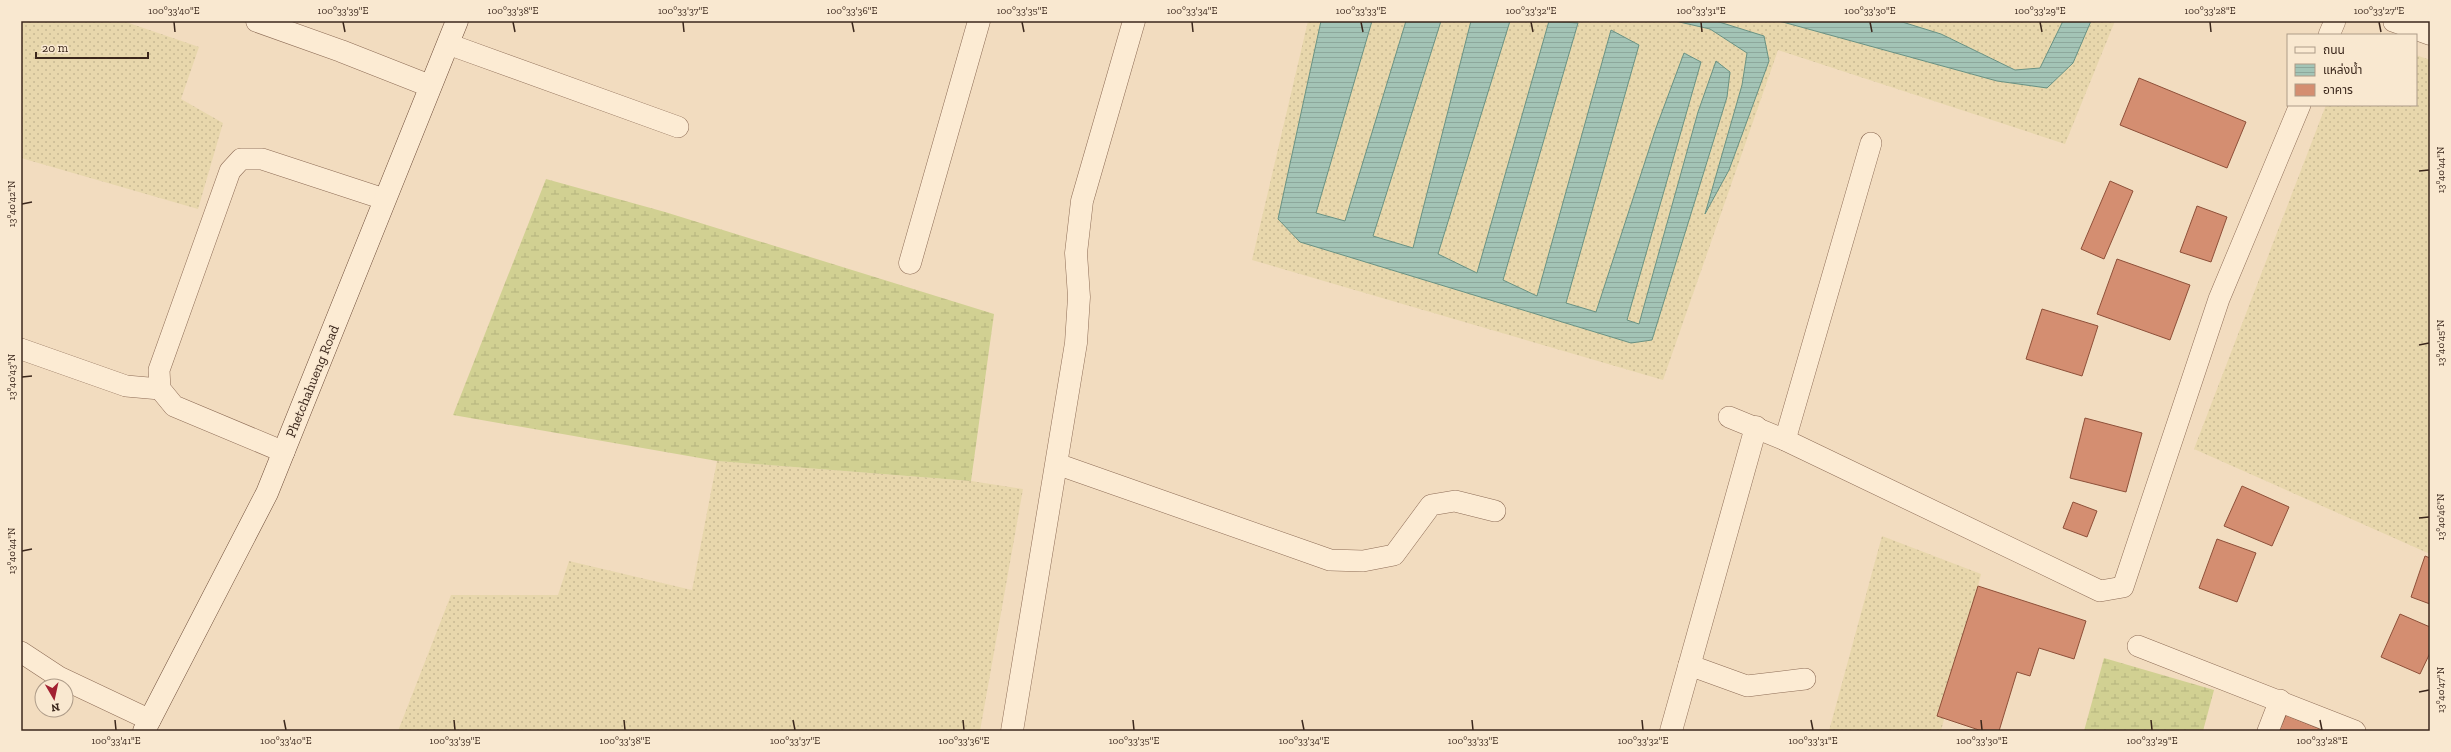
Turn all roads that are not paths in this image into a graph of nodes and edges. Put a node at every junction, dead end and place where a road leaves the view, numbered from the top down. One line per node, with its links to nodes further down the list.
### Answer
1 (257, 21): 10 (street)
2 (457, 21): 9 (street, Phetchahueng Road)
3 (979, 21): 15 (street)
4 (1134, 21): 22 (street)
5 (2335, 21): 7 (lane)
6 (2394, 21): 8 (street)
7 (2329, 34)
8 (2430, 34)
9 (448, 44): 10 (street, Phetchahueng Road); 12 (lane)
10 (430, 86): 14 (street, Phetchahueng Road)
11 (2300, 106): 20 (lane)
12 (678, 127)
13 (1871, 143): 20 (lane)
14 (384, 199): 17 (lane); 21 (street, Phetchahueng Road)
15 (910, 264)
16 (21, 349): 17 (lane)
17 (160, 389): 21 (lane)
18 (1729, 417): 19 (lane)
19 (1756, 427): 20 (lane); 26 (street)
20 (1785, 440)
21 (284, 452): 29 (street, Phetchahueng Road)
22 (1057, 464): 23 (lane); 30 (street)
23 (1495, 511)
24 (2138, 646): 28 (lane)
25 (21, 652): 29 (lane)
26 (1689, 665): 27 (lane); 31 (street)
27 (1805, 679)
28 (2280, 700): 32 (lane); 33 (lane)
29 (147, 725)
30 (1012, 731)
31 (1671, 731)
32 (2268, 731)
33 (2355, 731)

